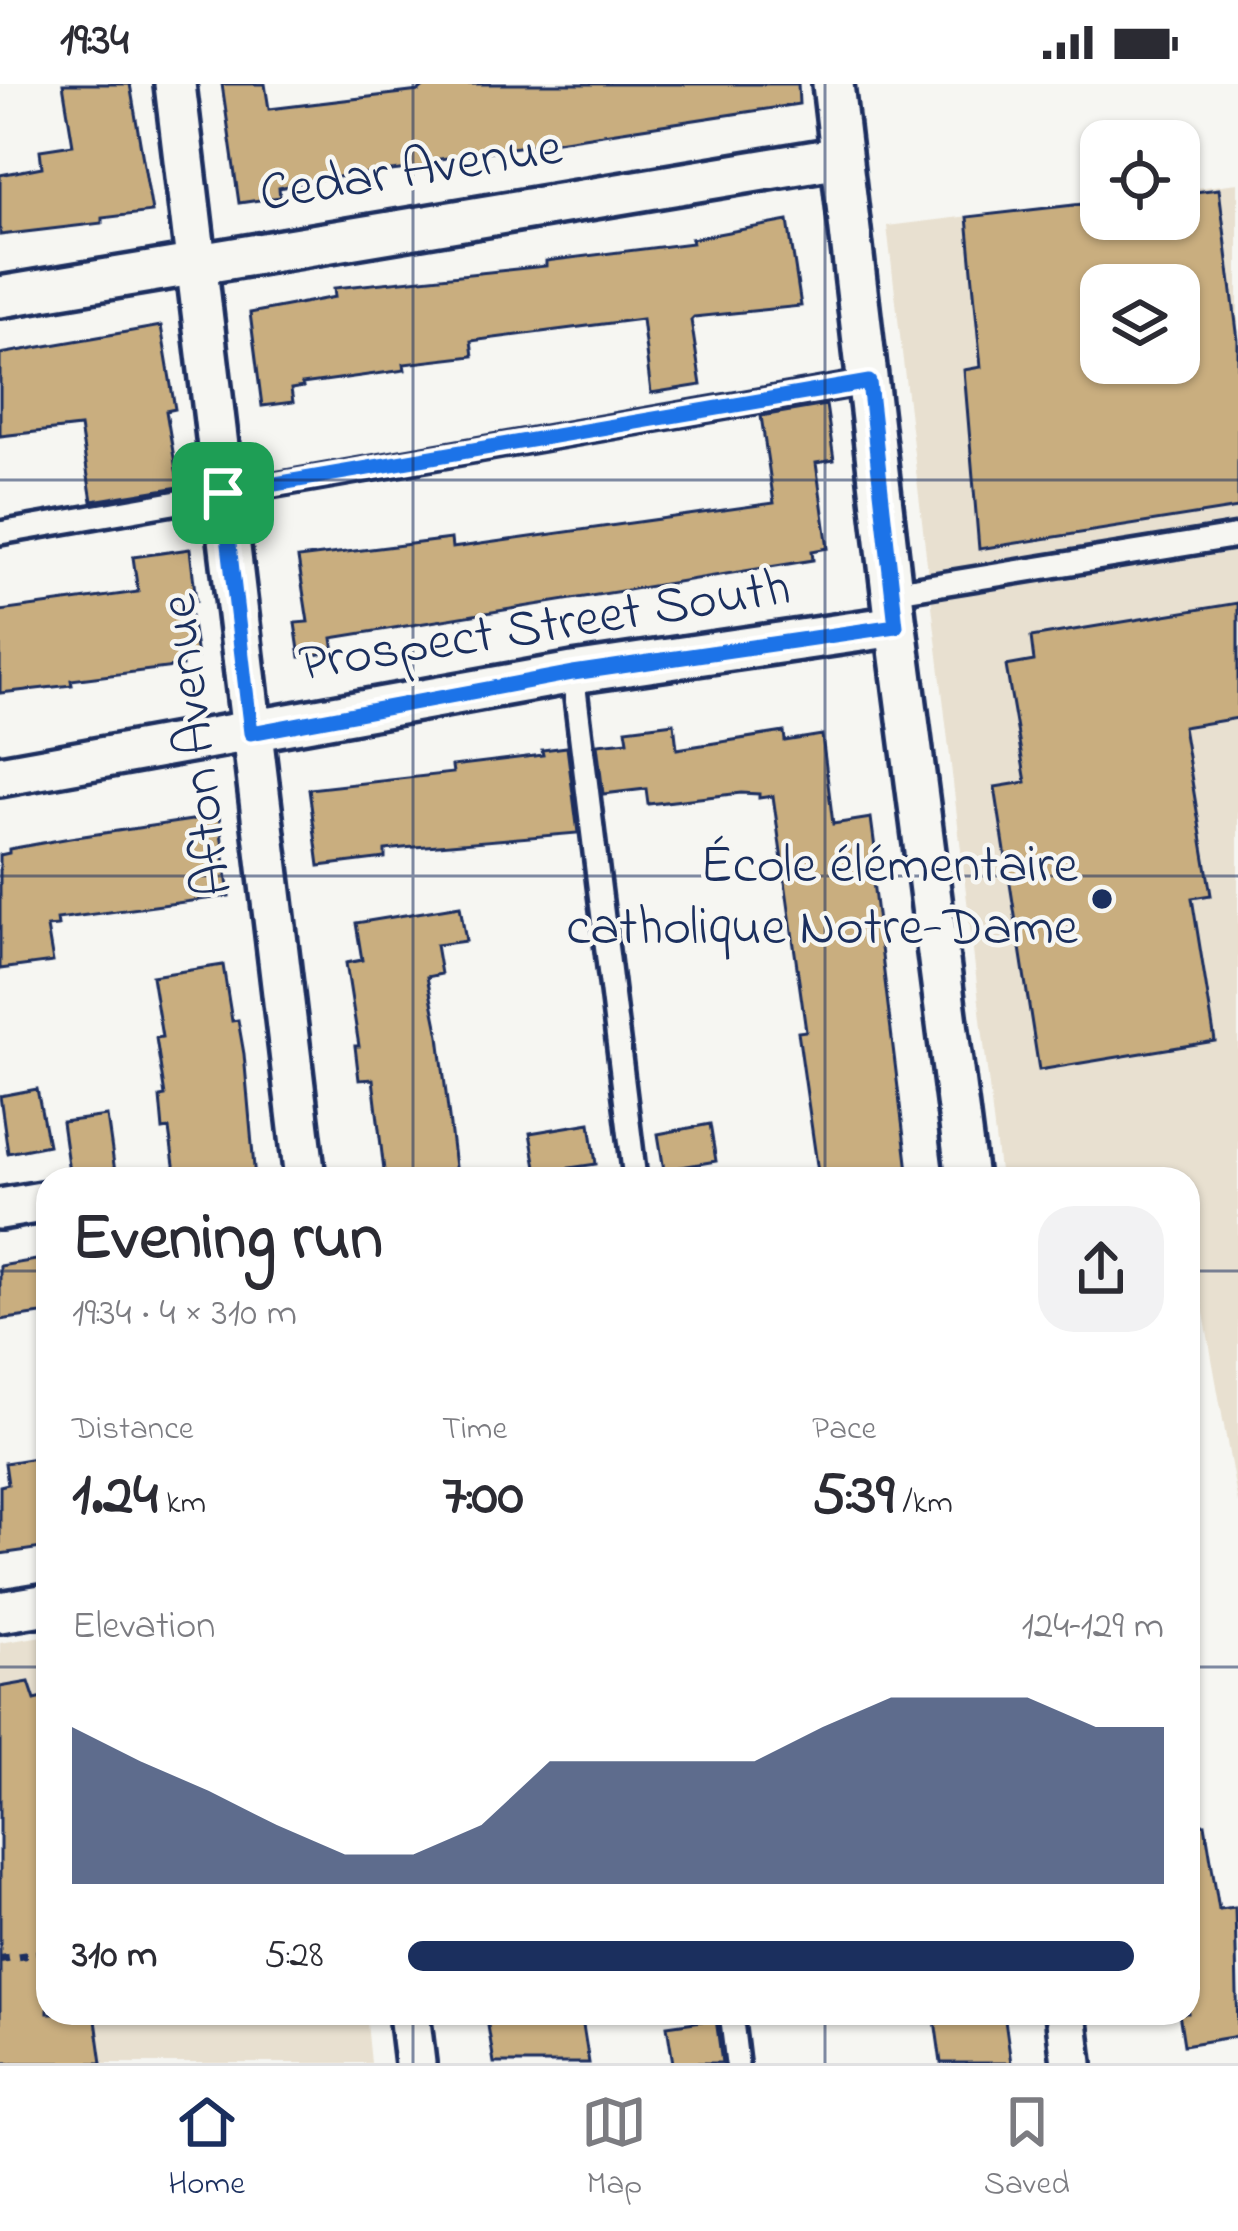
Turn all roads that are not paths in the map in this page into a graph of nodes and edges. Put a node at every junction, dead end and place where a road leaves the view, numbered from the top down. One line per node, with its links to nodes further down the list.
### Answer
1 (175, 84): 4 (street, Afton Avenue)
2 (833, 84): 3 (street)
3 (841, 157): 4 (street, Cedar Avenue); 6 (street)
4 (197, 263): 5 (street, Cedar Avenue); 7 (street, Afton Avenue)
5 (0, 297)
6 (869, 382): 7 (lane); 10 (street)
7 (223, 493): 8 (lane); 12 (street, Afton Avenue)
8 (0, 533)
9 (1238, 536): 10 (lane)
10 (894, 609): 11 (street, Prospect Street South); 16 (street)
11 (573, 673): 12 (street, Prospect Street South); 15 (lane)
12 (251, 733): 13 (street, Prospect Street South); 14 (street, Afton Avenue)
13 (0, 776)
14 (304, 1167)
15 (634, 1167)
16 (966, 1167)
17 (36, 1203): 18 (street)
18 (0, 1209)
19 (36, 1606): 20 (street)
20 (0, 1612)
21 (410, 2025): 24 (street)
22 (732, 2025): 25 (lane)
23 (1067, 2025): 26 (street)
24 (415, 2063)
25 (737, 2063)
26 (1072, 2063)

